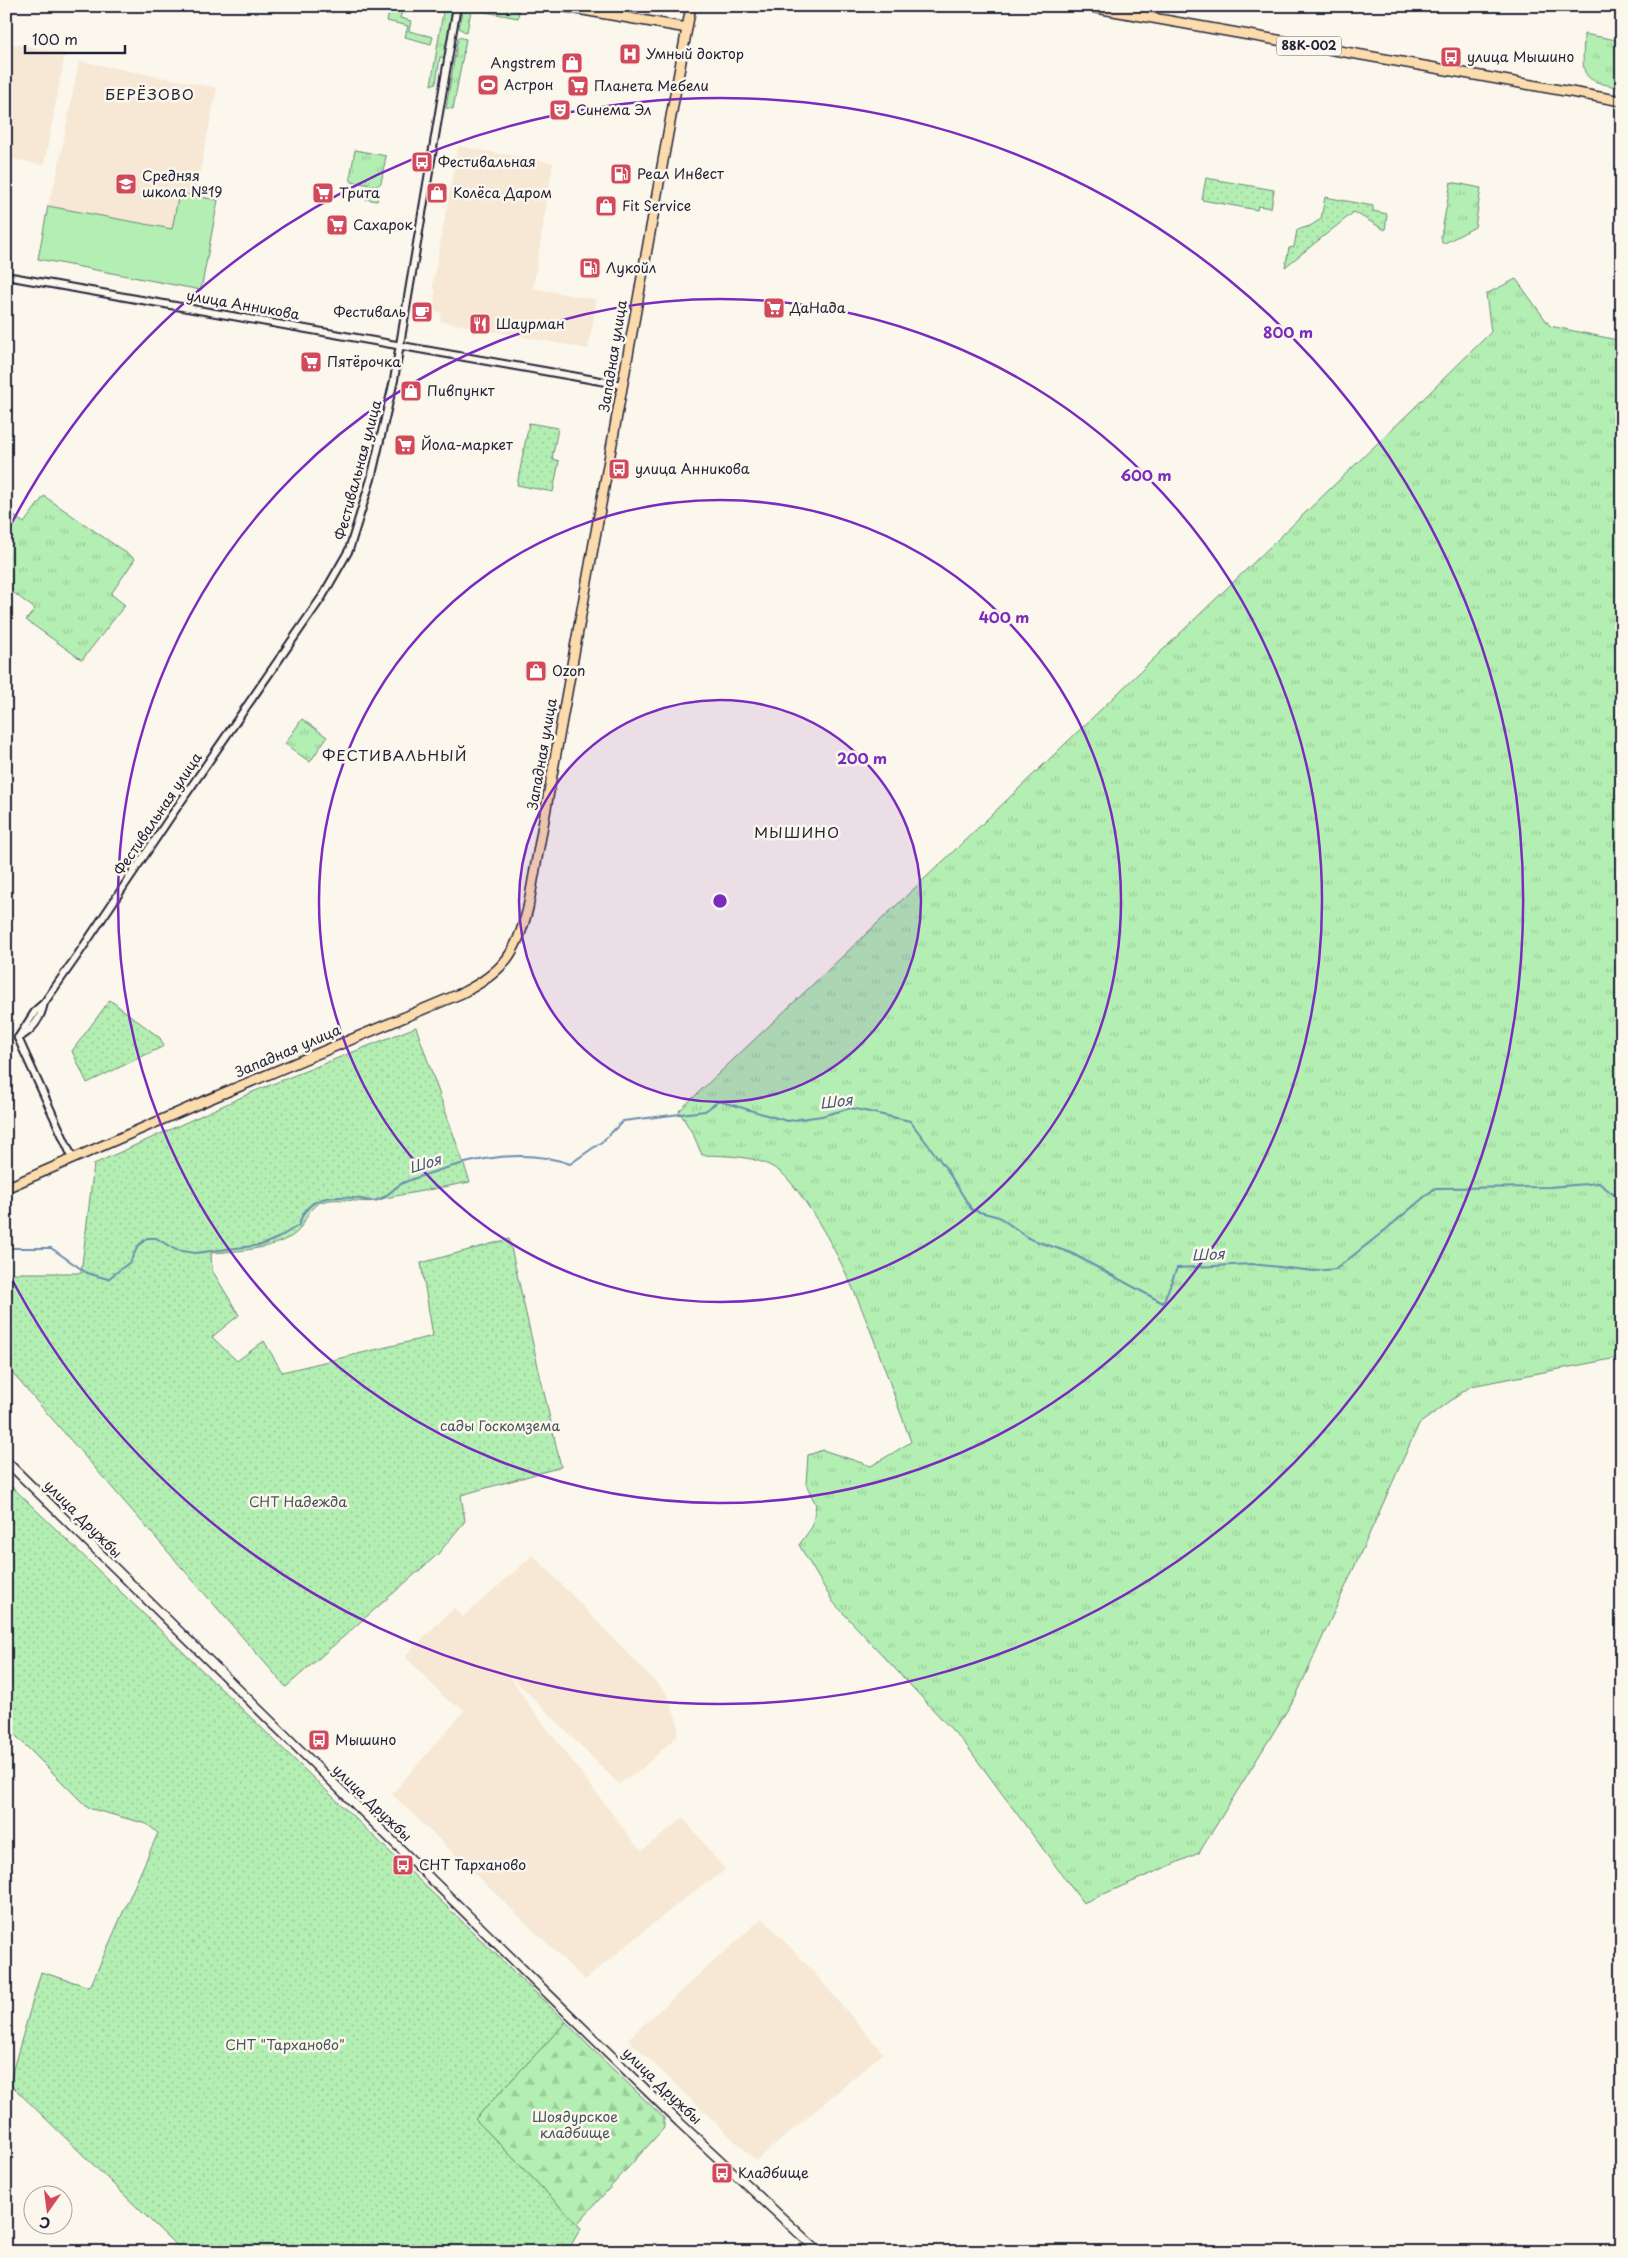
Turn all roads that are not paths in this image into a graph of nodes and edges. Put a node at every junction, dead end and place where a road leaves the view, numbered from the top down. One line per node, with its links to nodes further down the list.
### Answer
1 (457, 6): 8 (street, Фестивальная улица)
2 (560, 6): 5 (main road)
3 (691, 6): 5 (main road, Западная улица)
4 (1085, 6): 6 (main road, 88К-002)
5 (687, 28): 9 (main road, Западная улица)
6 (1622, 101)
7 (6, 276): 8 (street, улица Анникова)
8 (400, 345): 9 (street, улица Анникова); 10 (street, Фестивальная улица)
9 (623, 385): 10 (main road, Западная улица)
10 (73, 1159): 11 (main road, Западная улица)
11 (6, 1188)
12 (6, 1461): 13 (main road, улица Дружбы)
13 (819, 2252)

